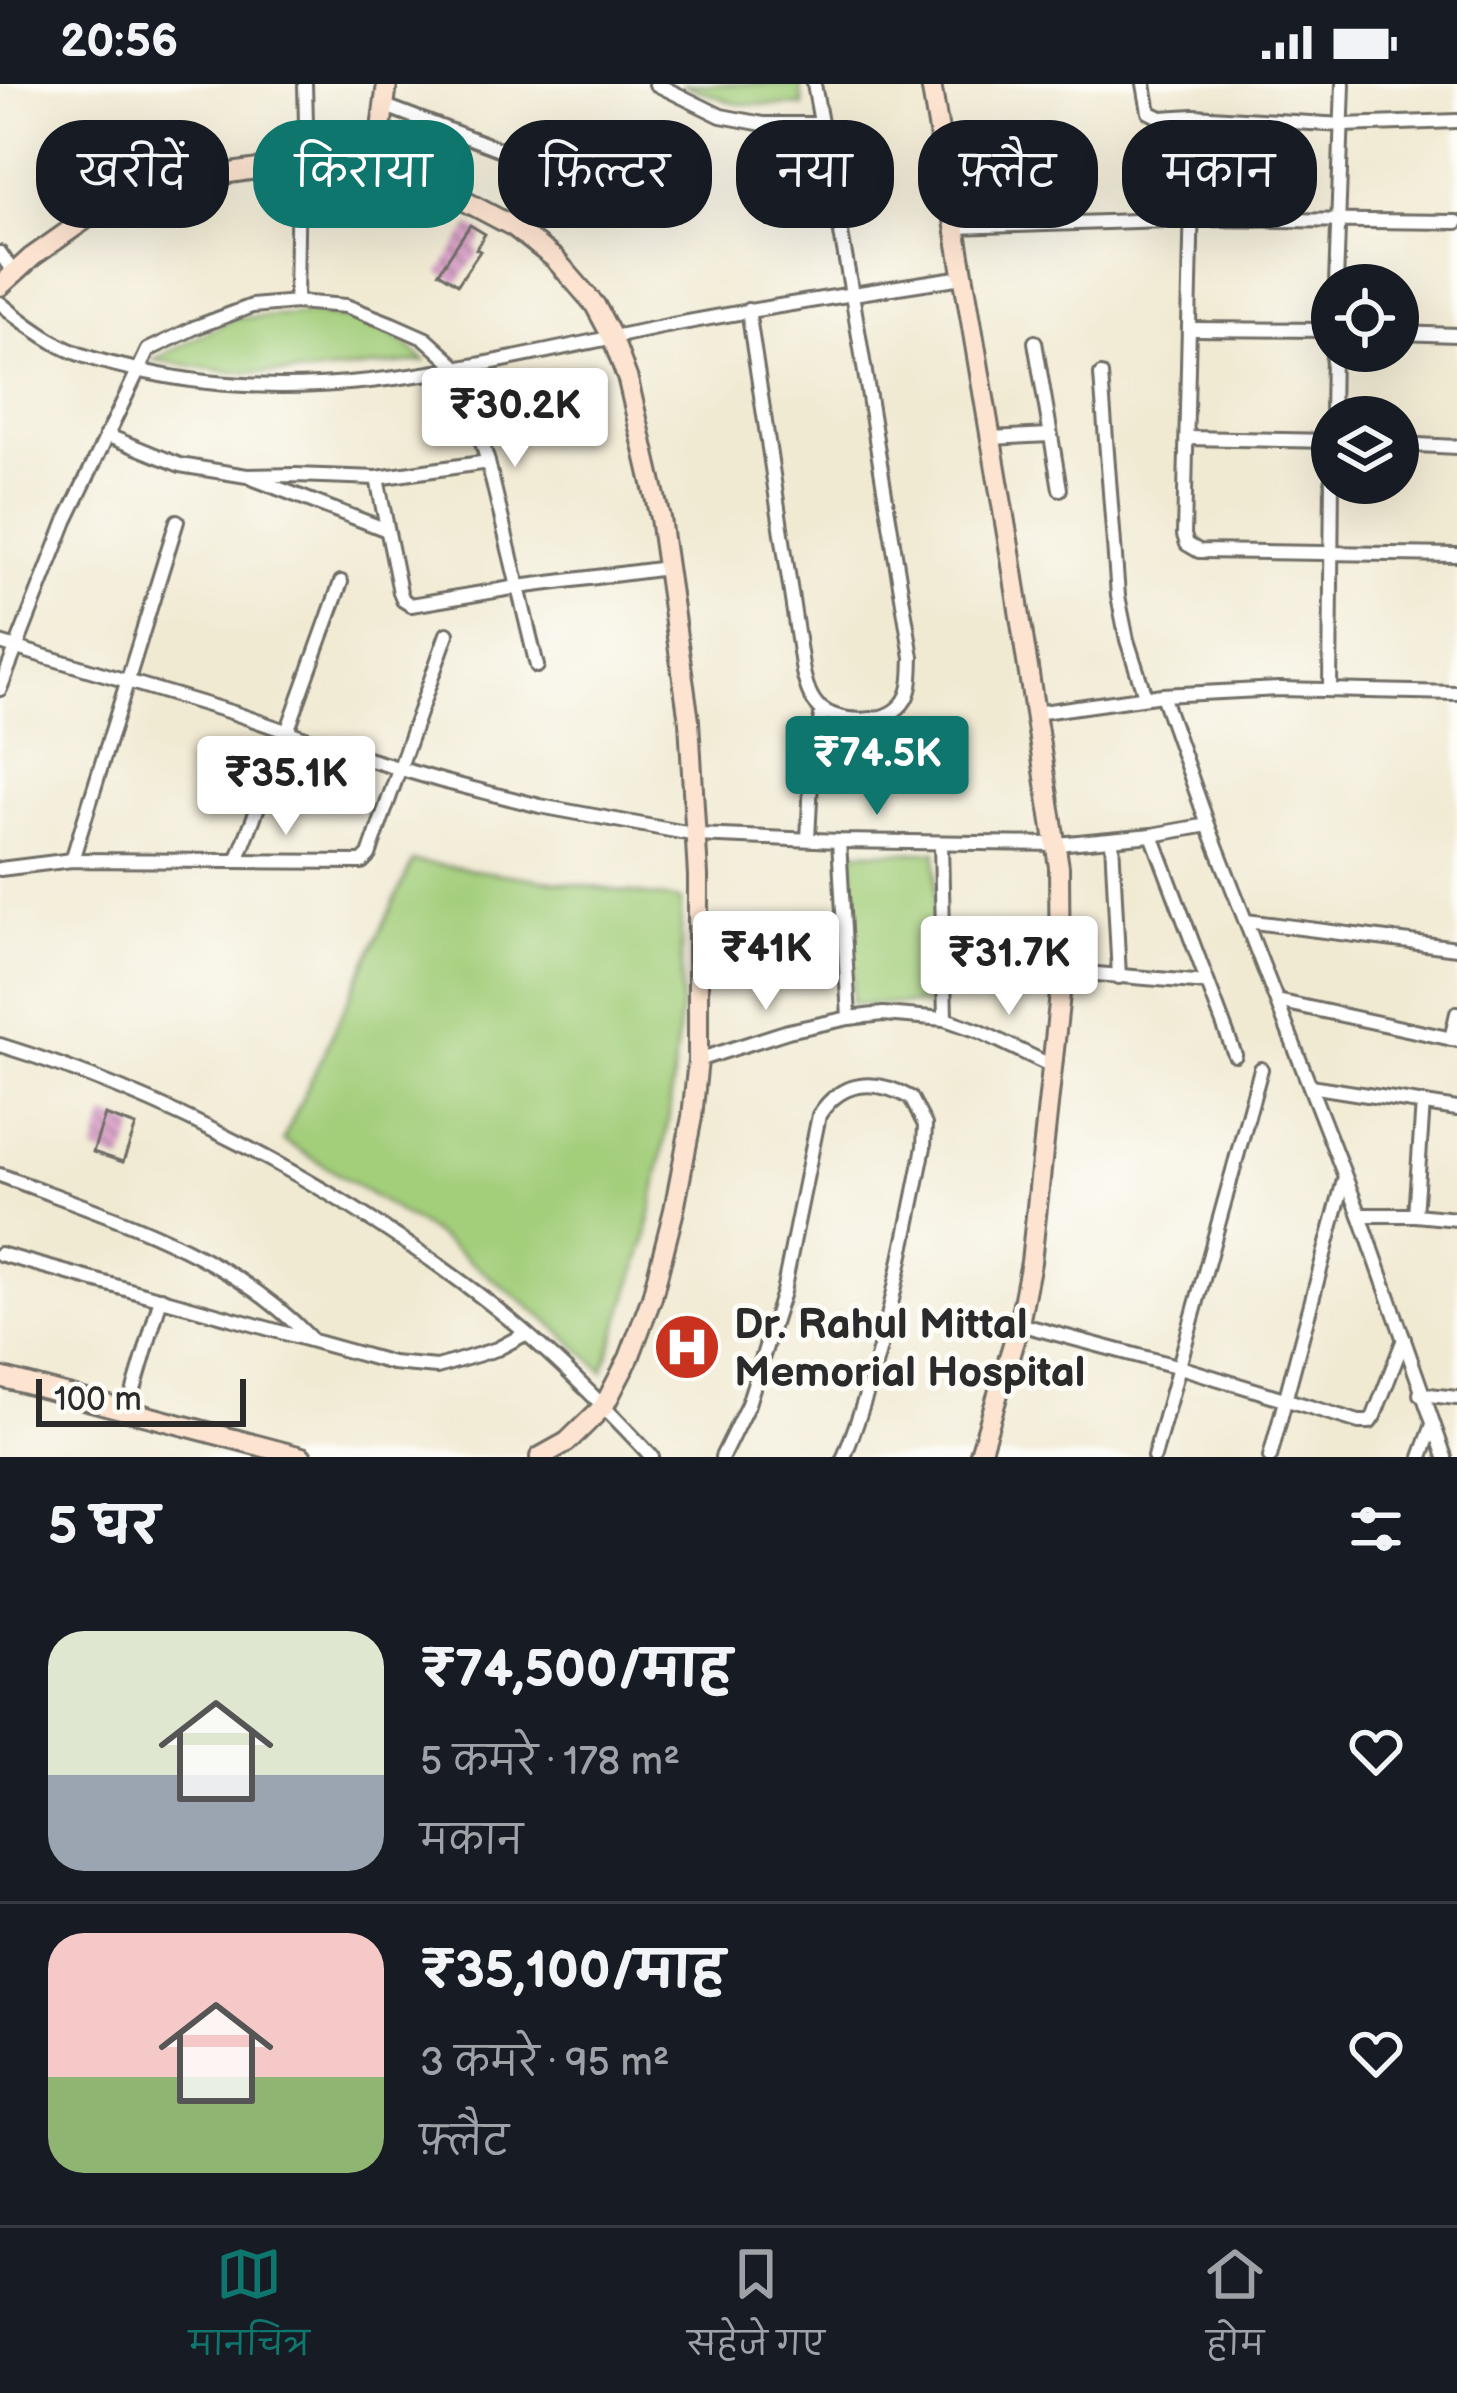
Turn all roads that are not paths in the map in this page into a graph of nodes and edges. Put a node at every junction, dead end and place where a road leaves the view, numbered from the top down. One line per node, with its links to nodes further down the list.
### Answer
1 (304, 84): 10 (street)
2 (387, 84): 8 (street)
3 (656, 84): 12 (street)
4 (814, 84): 13 (street)
5 (931, 84): 14 (street)
6 (1144, 84): 9 (street)
7 (1343, 84): 17 (street)
8 (383, 105): 11 (street); 18 (street)
9 (1194, 116): 15 (street); 17 (street)
10 (304, 120)
11 (381, 120)
12 (742, 120)
13 (819, 120)
14 (937, 120)
15 (1194, 120)
16 (1457, 122): 17 (street)
17 (1343, 124): 22 (street)
18 (498, 149)
19 (253, 170): 31 (street)
20 (474, 206): 40 (street)
21 (1317, 219): 22 (street)
22 (1338, 219): 23 (street); 29 (street)
23 (1457, 222)
24 (300, 228): 33 (street)
25 (840, 228): 32 (street)
26 (955, 228): 30 (street)
27 (1194, 228): 36 (street)
28 (0, 253): 31 (street)
29 (1337, 264)
30 (963, 277): 32 (street); 47 (street)
31 (7, 280)
32 (852, 294): 35 (street); 73 (street)
33 (296, 302): 42 (street); 43 (street)
34 (0, 303): 43 (street)
35 (748, 310): 40 (street); 73 (street)
36 (1190, 329): 37 (street); 48 (street)
37 (1311, 330)
38 (1419, 334): 39 (street)
39 (1457, 335)
40 (612, 337): 42 (street); 61 (street)
41 (1036, 342): 45 (street)
42 (459, 369): 43 (street); 52 (street)
43 (138, 370): 46 (street)
44 (1101, 375): 72 (street)
45 (1050, 434): 47 (street); 55 (street)
46 (106, 435): 53 (street); 65 (street)
47 (990, 438): 74 (street)
48 (1188, 438): 49 (street); 59 (street)
49 (1311, 441)
50 (1419, 445): 51 (street)
51 (1457, 447)
52 (488, 462): 54 (street); 63 (street)
53 (247, 476): 54 (street); 58 (street)
54 (377, 478): 58 (street)
55 (1060, 488)
56 (1332, 504): 59 (street)
57 (177, 521): 67 (street)
58 (387, 530): 63 (street)
59 (1331, 553): 60 (street); 69 (street)
60 (1457, 555)
61 (667, 568): 63 (street); 78 (street)
62 (341, 582): 75 (street)
63 (518, 587): 66 (street)
64 (447, 634): 76 (street)
65 (7, 645): 67 (street); 68 (street)
66 (538, 666)
67 (128, 681): 75 (street); 85 (street)
68 (0, 688)
69 (1330, 690): 70 (street); 71 (street)
70 (1457, 692)
71 (1162, 695): 72 (street); 77 (street)
72 (1144, 696): 74 (street)
73 (821, 709): 80 (street)
74 (1035, 713): 84 (street)
75 (287, 732): 76 (street); 86 (street)
76 (399, 768): 78 (street); 86 (street)
77 (1208, 825): 79 (street); 88 (street)
78 (697, 835): 80 (street); 100 (street)
79 (1152, 835): 81 (street); 92 (street)
80 (808, 839): 82 (street)
81 (1112, 840): 84 (street); 91 (street)
82 (839, 842): 83 (street); 95 (street)
83 (941, 844): 84 (street); 96 (street)
84 (1057, 844): 90 (street)
85 (72, 860): 86 (street); 87 (street)
86 (237, 861)
87 (0, 869)
88 (1246, 921): 89 (street); 93 (street)
89 (1457, 949)
90 (1060, 971): 91 (street); 101 (street)
91 (1119, 977): 92 (street)
92 (1207, 983): 99 (street)
93 (1277, 1001): 97 (street); 103 (street)
94 (1457, 1013): 97 (street)
95 (849, 1018): 96 (street); 100 (street)
96 (945, 1019): 101 (street)
97 (1454, 1040)
98 (0, 1045): 114 (street)
99 (1235, 1054)
100 (698, 1060): 122 (street)
101 (1054, 1066): 113 (street)
102 (1261, 1069): 117 (street)
103 (1310, 1085): 104 (street); 107 (street)
104 (1423, 1103): 105 (street); 108 (street)
105 (1457, 1108)
106 (0, 1175): 116 (street)
107 (1344, 1180): 109 (street); 121 (street)
108 (1415, 1215): 109 (street); 110 (street)
109 (1360, 1216): 115 (street)
110 (1457, 1219)
111 (0, 1254): 112 (street)
112 (161, 1298): 116 (street); 123 (street)
113 (1019, 1324): 117 (street); 130 (street)
114 (525, 1334): 116 (street); 122 (street)
115 (1404, 1339): 119 (street); 121 (street)
116 (313, 1341)
117 (1180, 1367): 121 (street); 131 (street)
118 (0, 1377): 123 (street)
119 (1420, 1394): 120 (street); 124 (street)
120 (1457, 1399)
121 (1287, 1400): 132 (street)
122 (604, 1406): 126 (street); 127 (street)
123 (128, 1410): 125 (street)
124 (1433, 1425): 133 (street); 134 (street)
125 (302, 1457)
126 (540, 1457)
127 (652, 1457)
128 (722, 1457): 129 (street)
129 (844, 1457)
130 (980, 1457)
131 (1154, 1457)
132 (1270, 1457)
133 (1421, 1457)
134 (1444, 1457)

